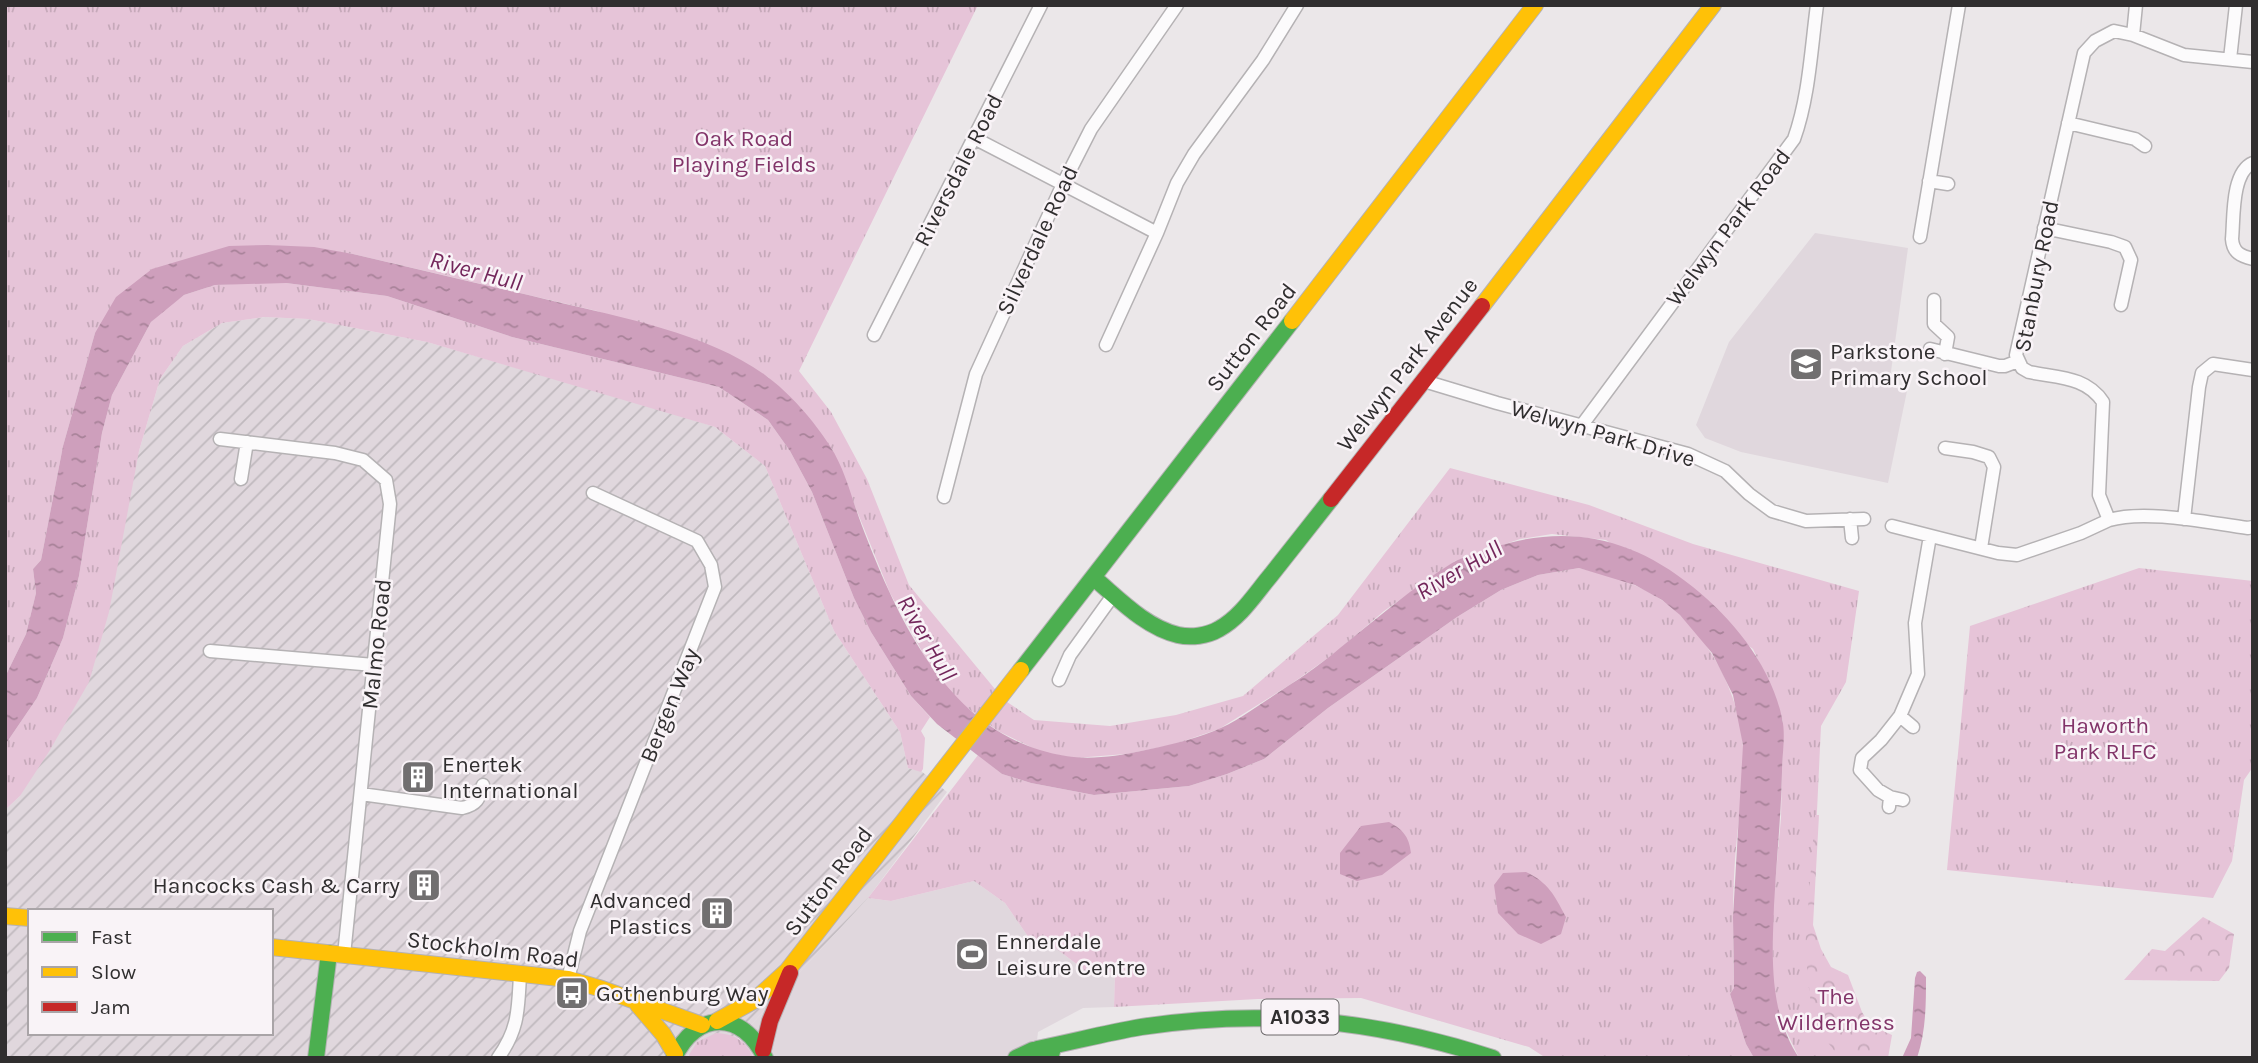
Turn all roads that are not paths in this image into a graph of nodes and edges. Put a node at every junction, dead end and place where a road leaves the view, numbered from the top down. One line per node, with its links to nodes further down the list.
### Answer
1 (1041, 5): 14 (street, Riversdale Road)
2 (1177, 5): 18 (street, Silverdale Road)
3 (1297, 5): 21 (street)
4 (1535, 5): 49 (main road, Sutton Road)
5 (1713, 5): 32 (main road, Welwyn Park Avenue)
6 (1817, 5): 33 (street, Welwyn Park Road)
7 (1959, 5): 17 (street)
8 (2136, 5): 10 (street)
9 (2236, 5): 11 (street)
10 (2133, 35): 11 (street, Stanbury Road); 13 (street, Stanbury Road)
11 (2230, 59): 12 (street, Stanbury Road)
12 (2253, 62)
13 (2068, 123): 15 (street); 20 (street, Stanbury Road)
14 (974, 138): 18 (street); 26 (street, Riversdale Road)
15 (2145, 146)
16 (2253, 163): 23 (street)
17 (1929, 181): 19 (street); 22 (street)
18 (1063, 184): 21 (street); 39 (street, Silverdale Road)
19 (1948, 184)
20 (2044, 228): 24 (street); 30 (street, Stanbury Road)
21 (1157, 233): 27 (street)
22 (1920, 237)
23 (2253, 259)
24 (2126, 299)
25 (1934, 300): 29 (street)
26 (874, 335)
27 (1106, 345)
28 (1930, 349): 29 (street)
29 (1945, 354): 30 (street)
30 (2018, 361): 43 (street, Stanbury Road)
31 (2253, 370): 42 (street)
32 (1424, 381): 33 (street, Welwyn Park Drive); 50 (main road, Welwyn Park Avenue)
33 (1582, 425): 40 (street, Welwyn Park Drive)
34 (220, 439): 35 (street, Malmo Road)
35 (247, 442): 37 (street); 52 (street, Malmo Road)
36 (1944, 448): 48 (street)
37 (242, 479)
38 (593, 493): 65 (street, Bergen Way)
39 (944, 497)
40 (1850, 519): 41 (street, Welwyn Park Drive); 47 (street)
41 (1864, 519)
42 (2184, 519): 43 (street); 45 (street)
43 (2109, 520): 48 (street)
44 (1892, 526): 46 (street)
45 (2253, 527)
46 (1930, 537): 48 (street); 54 (street)
47 (1852, 538)
48 (1981, 548)
49 (1094, 578): 50 (main road, Welwyn Park Avenue); 63 (main road, Sutton Road)
50 (1114, 594): 53 (street)
51 (210, 651): 52 (street)
52 (374, 665): 57 (street, Malmo Road)
53 (1059, 680)
54 (1900, 716): 55 (street); 58 (street)
55 (1913, 727)
56 (483, 785): 57 (street)
57 (361, 793): 62 (street, Malmo Road)
58 (1894, 801)
59 (5, 916): 60 (main road)
60 (28, 918)
61 (273, 947): 62 (main road, Stockholm Road)
62 (336, 954): 64 (main road, Stockholm Road); 72 (main road)
63 (793, 967): 67 (main road, Sutton Road); 70 (main road)
64 (520, 975): 65 (main road, Stockholm Road); 73 (street)
65 (568, 979): 66 (main road, Stockholm Road)
66 (636, 1002): 67 (main road, Stockholm Road); 71 (main road)
67 (709, 1023): 70 (main road, Stockholm Road); 71 (main road, Sutton Road)
68 (1104, 1036): 69 (main road, A1033); 76 (main road); 77 (main road, A1033)
69 (1037, 1049): 74 (main road); 75 (main road)
70 (764, 1054)
71 (674, 1056)
72 (316, 1058)
73 (498, 1058)
74 (1016, 1058)
75 (1059, 1058)
76 (1080, 1058)
77 (1493, 1058)

